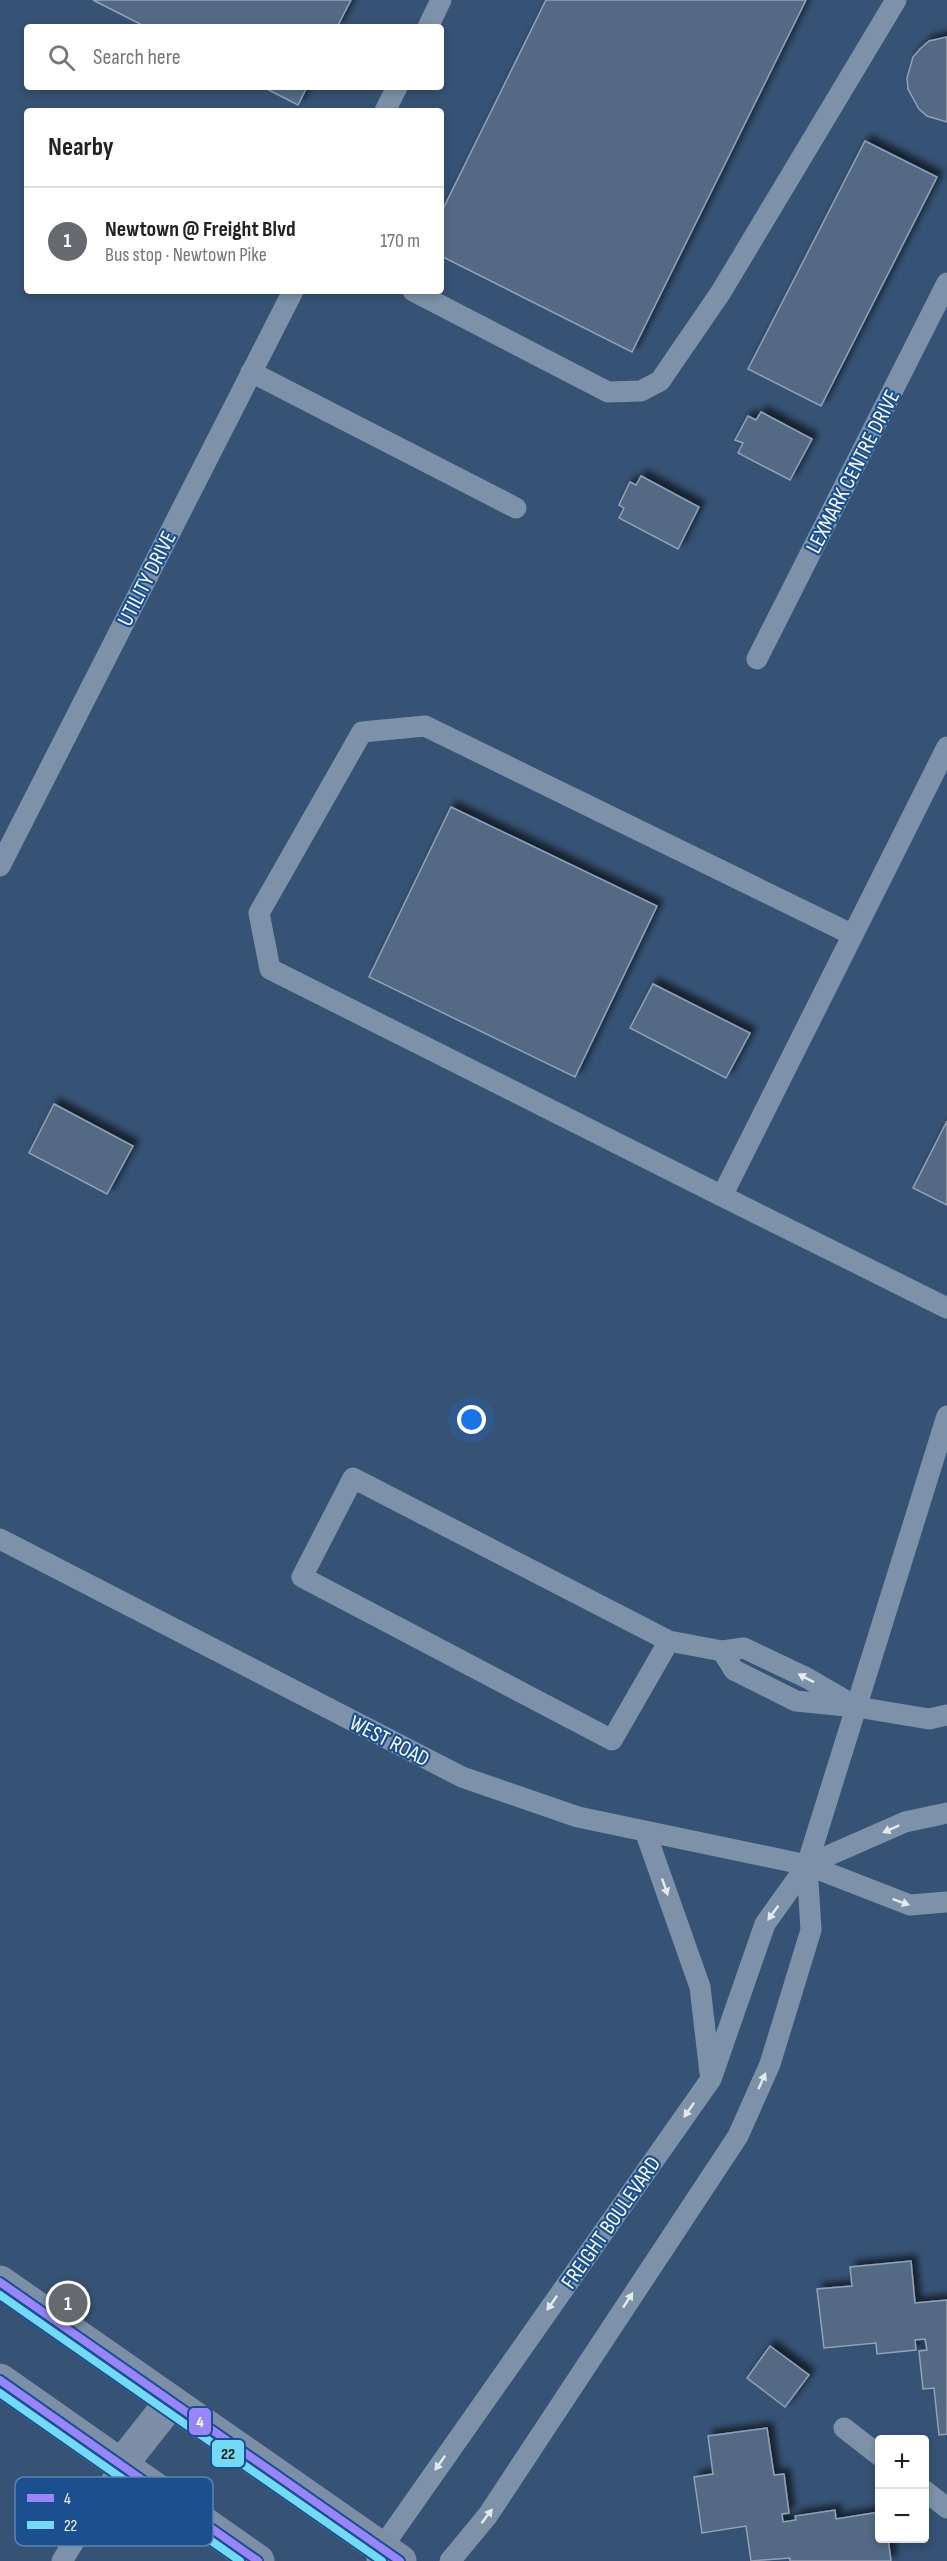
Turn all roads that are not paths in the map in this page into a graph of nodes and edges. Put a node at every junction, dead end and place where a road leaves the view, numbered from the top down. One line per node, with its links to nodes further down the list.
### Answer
1 (441, 0): 3 (lane)
2 (896, 0): 8 (lane)
3 (429, 24)
4 (396, 90): 5 (lane)
5 (386, 108)
6 (947, 283): 11 (lane, LEXMARK CENTRE DRIVE)
7 (291, 294): 9 (lane, UTILITY DRIVE)
8 (419, 294)
9 (251, 372): 10 (lane); 13 (lane, UTILITY DRIVE)
10 (516, 508)
11 (757, 659)
12 (947, 747): 14 (lane)
13 (0, 866)
14 (853, 935): 15 (lane); 15 (lane)
15 (722, 1196): 16 (lane)
16 (947, 1308)
17 (947, 1416): 20 (lane)
18 (0, 1539): 23 (lane, WEST ROAD)
19 (669, 1641): 19 (lane); 20 (lane)
20 (857, 1707): 21 (lane); 24 (lane)
21 (947, 1716)
22 (947, 1813): 24 (lane, one-way to 24)
23 (645, 1831): 24 (lane, WEST ROAD); 26 (lane, one-way to 26)
24 (807, 1865): 25 (lane, one-way to 25); 26 (lane, FREIGHT BOULEVARD, one-way to 26); 42 (lane, one-way to 24)
25 (947, 1902)
26 (711, 2079): 39 (lane, FREIGHT BOULEVARD, one-way to 39)
27 (0, 2282): 29 (main road)
28 (0, 2380): 32 (main road)
29 (171, 2402): 32 (main road); 39 (main road)
30 (844, 2428): 31 (lane)
31 (875, 2453)
32 (121, 2465): 33 (lane); 34 (main road)
33 (114, 2477)
34 (138, 2477)
35 (929, 2494): 36 (lane)
36 (947, 2508)
37 (213, 2529): 41 (main road)
38 (72, 2546): 40 (lane)
39 (386, 2557)
40 (63, 2561)
41 (258, 2561)
42 (450, 2561)

